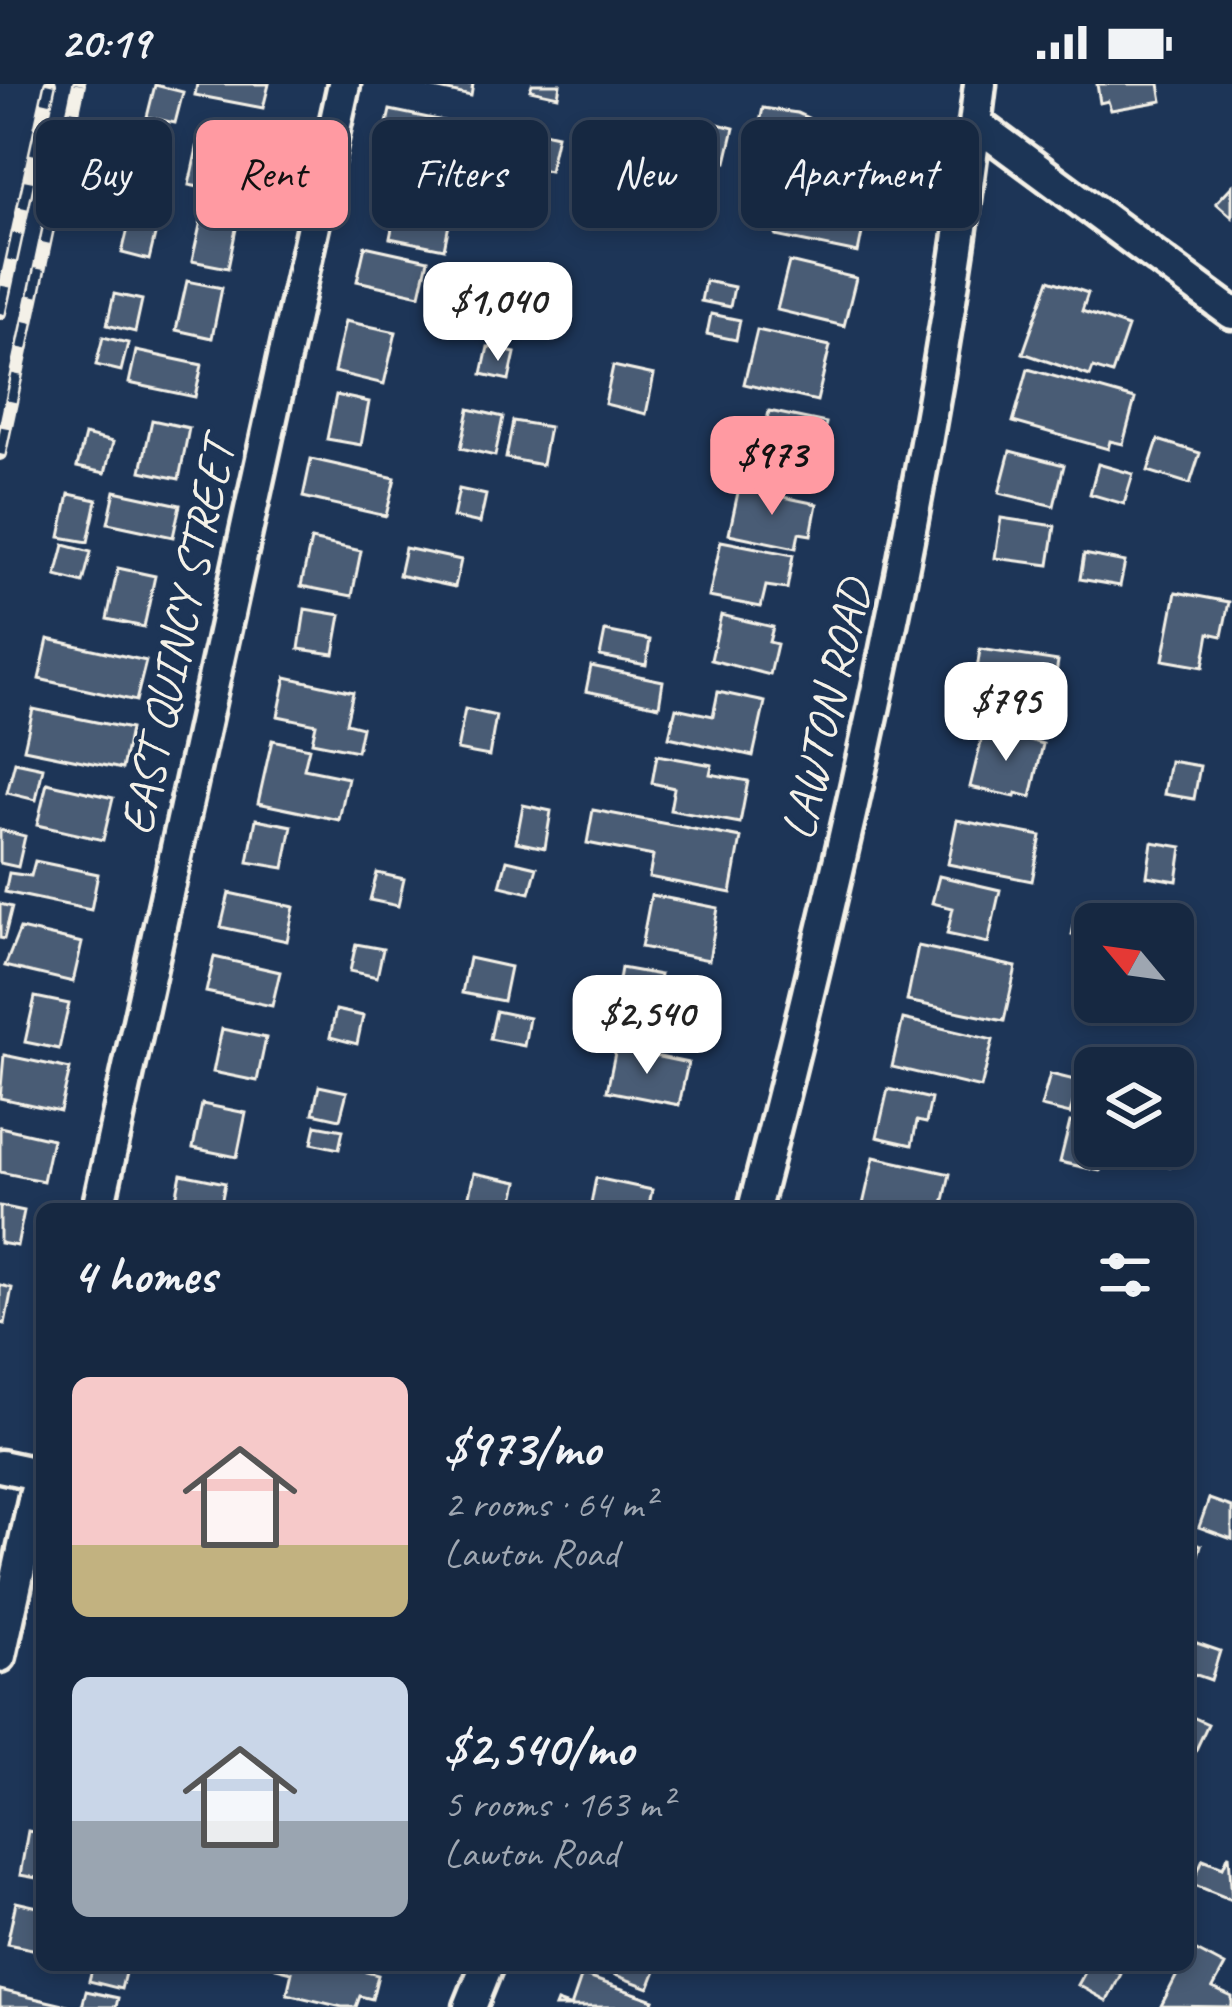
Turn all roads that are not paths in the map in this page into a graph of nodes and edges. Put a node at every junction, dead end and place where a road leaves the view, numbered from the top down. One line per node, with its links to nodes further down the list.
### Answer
1 (344, 84): 7 (street, EAST QUINCY STREET)
2 (980, 84): 3 (street, LAWTON ROAD)
3 (975, 120)
4 (979, 126): 6 (street)
5 (959, 228): 8 (street, LAWTON ROAD)
6 (1232, 313)
7 (99, 1203)
8 (756, 1203)
9 (0, 1466): 10 (street)
10 (36, 1471)
11 (36, 1495): 12 (street)
12 (0, 1657)
13 (485, 1971): 14 (street)
14 (470, 2007)

